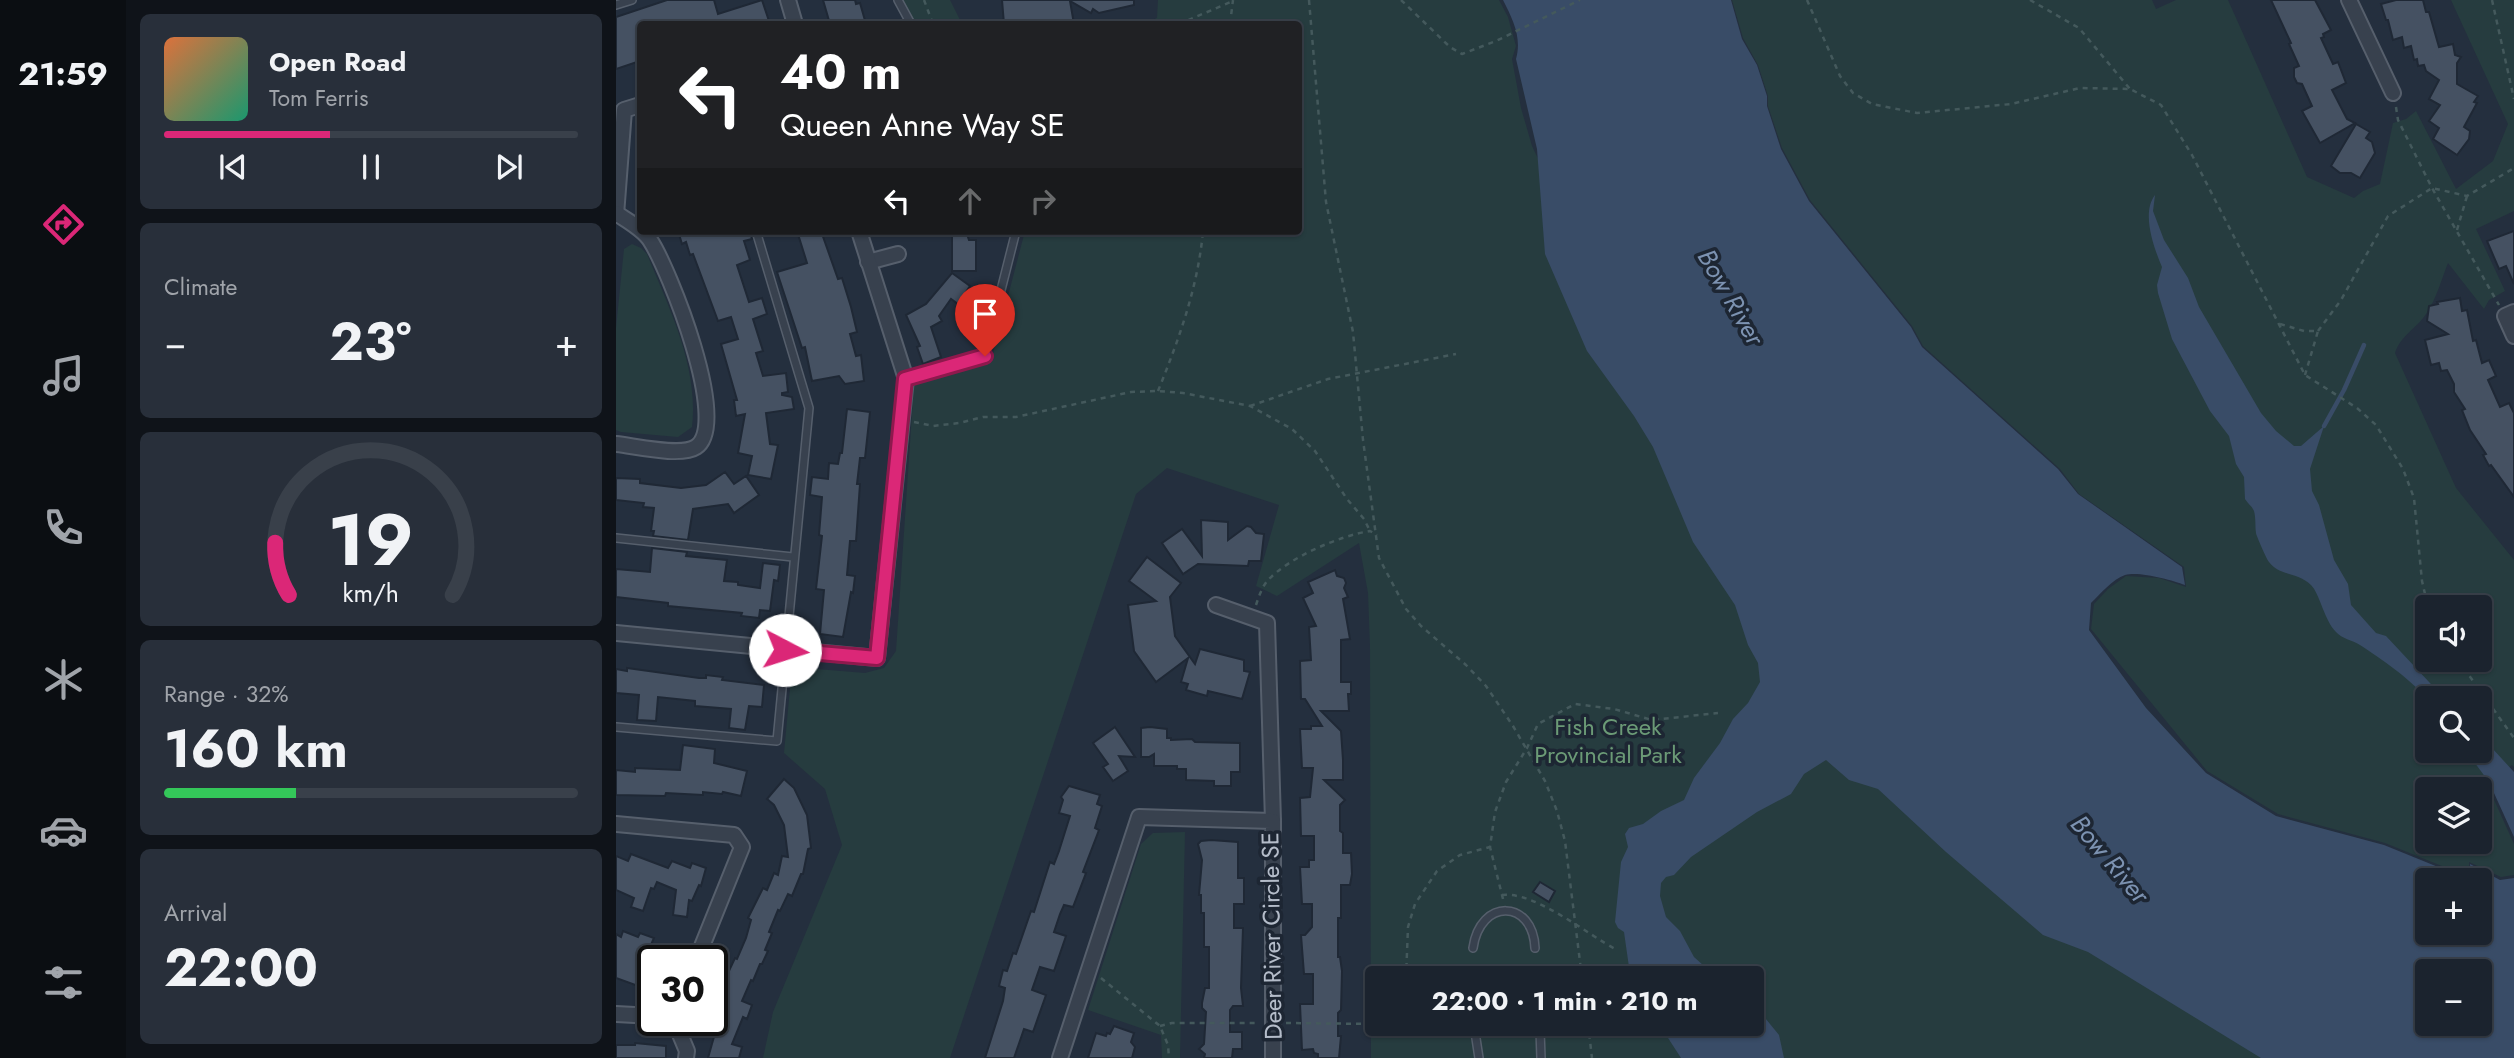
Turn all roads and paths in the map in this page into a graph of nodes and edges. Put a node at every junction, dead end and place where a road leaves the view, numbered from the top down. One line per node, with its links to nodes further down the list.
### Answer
1 (632, 0): 13 (lane)
2 (788, 0): 14 (street)
3 (898, 0): 15 (lane)
4 (925, 0): 16 (path)
5 (1233, 0): 17 (path); 18 (path)
6 (1309, 0): 41 (path)
7 (1401, 0): 8 (path)
8 (1580, 0)
9 (1807, 0): 19 (path)
10 (2030, 0): 19 (path)
11 (2349, 0): 20 (street)
12 (2492, 0): 21 (path)
13 (616, 5)
14 (794, 21)
15 (909, 21)
16 (932, 21)
17 (1186, 21)
18 (1230, 21)
19 (2130, 89): 37 (path)
20 (2393, 93): 24 (path)
21 (2514, 99)
22 (637, 106): 26 (street)
23 (2514, 168): 25 (path)
24 (2432, 188): 25 (path); 28 (path); 38 (path)
25 (2468, 196): 28 (path)
26 (616, 214): 27 (street)
27 (637, 229)
28 (2457, 231): 36 (path)
29 (646, 235): 47 (street)
30 (757, 235): 51 (lane)
31 (860, 235): 35 (street)
32 (1015, 235): 43 (lane)
33 (1203, 235): 44 (path)
34 (898, 254): 35 (street)
35 (868, 262): 43 (street)
36 (2510, 314): 39 (street)
37 (2279, 324): 38 (path); 42 (path)
38 (2318, 331): 42 (path)
39 (2514, 336)
40 (1456, 354): 41 (path)
41 (1357, 374): 45 (path); 49 (path)
42 (2305, 375): 52 (path)
43 (905, 379): 46 (street)
44 (1158, 391): 45 (path); 46 (path)
45 (1250, 406): 48 (path)
46 (902, 416): 56 (street)
47 (616, 444)
48 (1370, 531): 49 (path); 54 (path)
49 (1377, 535): 61 (path)
50 (616, 538): 51 (lane)
51 (793, 557): 56 (lane)
52 (2425, 595)
53 (1216, 605): 54 (street)
54 (1252, 618): 62 (street)
55 (616, 633): 56 (street)
56 (785, 650): 59 (lane)
57 (2467, 672): 60 (path)
58 (1718, 713): 61 (path)
59 (616, 727)
60 (2514, 738)
61 (1527, 748): 64 (path); 67 (path)
62 (1273, 821): 74 (street, Deer River Circle SE); 84 (street, Deer River Circle SE)
63 (616, 824): 68 (street)
64 (1490, 847): 65 (path); 72 (path)
65 (1502, 895): 66 (path); 67 (path)
66 (1507, 912): 69 (lane); 70 (lane)
67 (1575, 925): 71 (path); 73 (path)
68 (702, 945)
69 (1473, 948)
70 (1535, 948)
71 (1617, 950)
72 (1406, 966)
73 (1580, 966)
74 (1088, 973): 82 (street, Deer River Circle SE); 83 (path)
75 (616, 1014): 76 (street)
76 (637, 1015)
77 (681, 1036): 81 (street)
78 (1476, 1036): 85 (lane)
79 (1540, 1036): 86 (lane)
80 (1589, 1036): 87 (path)
81 (686, 1058)
82 (1060, 1058)
83 (1169, 1058)
84 (1273, 1058)
85 (1479, 1058)
86 (1541, 1058)
87 (1592, 1058)

